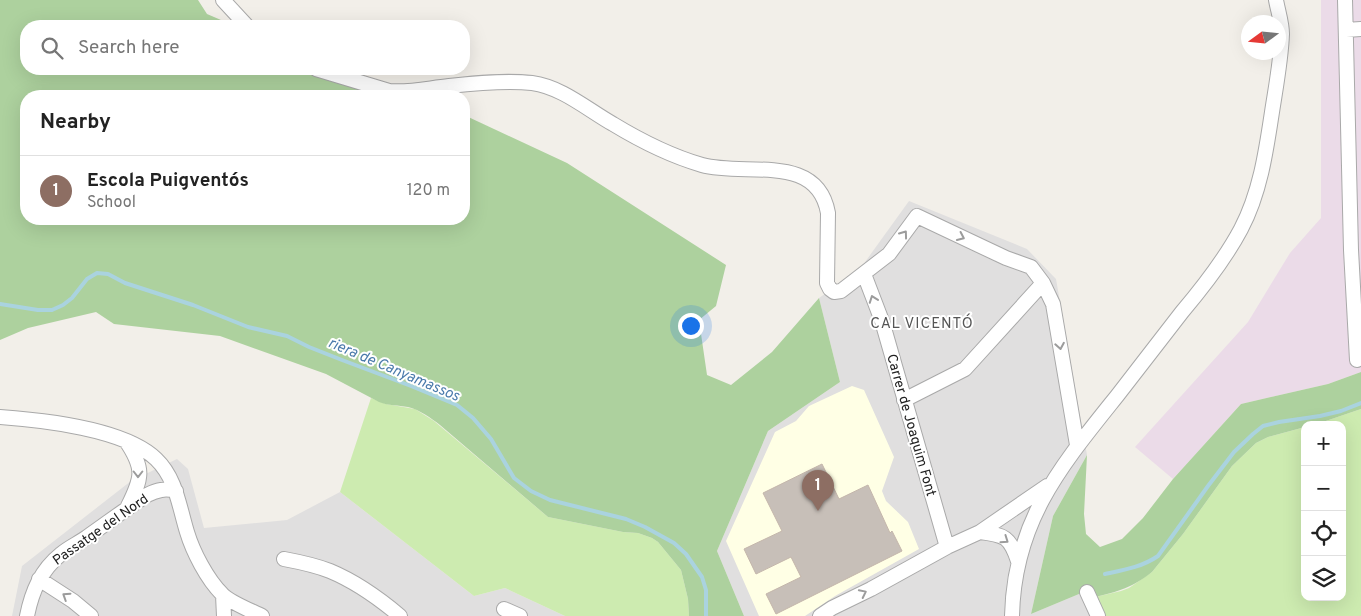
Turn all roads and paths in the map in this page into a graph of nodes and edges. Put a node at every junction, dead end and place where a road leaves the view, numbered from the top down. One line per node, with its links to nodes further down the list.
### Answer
1 (223, 0): 4 (street)
2 (1276, 0): 16 (street)
3 (1345, 0): 6 (street)
4 (241, 20)
5 (1361, 29): 6 (street)
6 (1346, 30): 12 (street)
7 (337, 75): 8 (street)
8 (389, 90)
9 (415, 90): 10 (street)
10 (864, 274): 11 (street, one-way to 11); 13 (street, Carrer de Joaquim Font, one-way to 10)
11 (1044, 284): 13 (street); 16 (street, one-way to 16)
12 (1357, 360)
13 (904, 400): 21 (street, Carrer de Joaquim Font)
14 (0, 416): 15 (street)
15 (125, 440): 18 (street); 19 (street, one-way to 19)
16 (1077, 445): 17 (street)
17 (1050, 485): 20 (street); 23 (street)
18 (176, 491): 19 (street, Passatge del Nord); 26 (street)
19 (126, 509): 24 (street, Passatge del Nord)
20 (980, 532): 21 (street); 23 (street, one-way to 23)
21 (947, 547): 34 (street, one-way to 21)
22 (284, 559): 32 (street)
23 (1018, 561): 35 (street)
24 (39, 579): 28 (street, Passatge del Nord); 29 (street, one-way to 24)
25 (1087, 592): 36 (street)
26 (223, 595): 30 (street); 31 (street)
27 (504, 609): 33 (street)
28 (27, 616)
29 (91, 616)
30 (224, 616)
31 (262, 616)
32 (400, 616)
33 (520, 616)
34 (820, 616)
35 (1012, 616)
36 (1098, 616)

